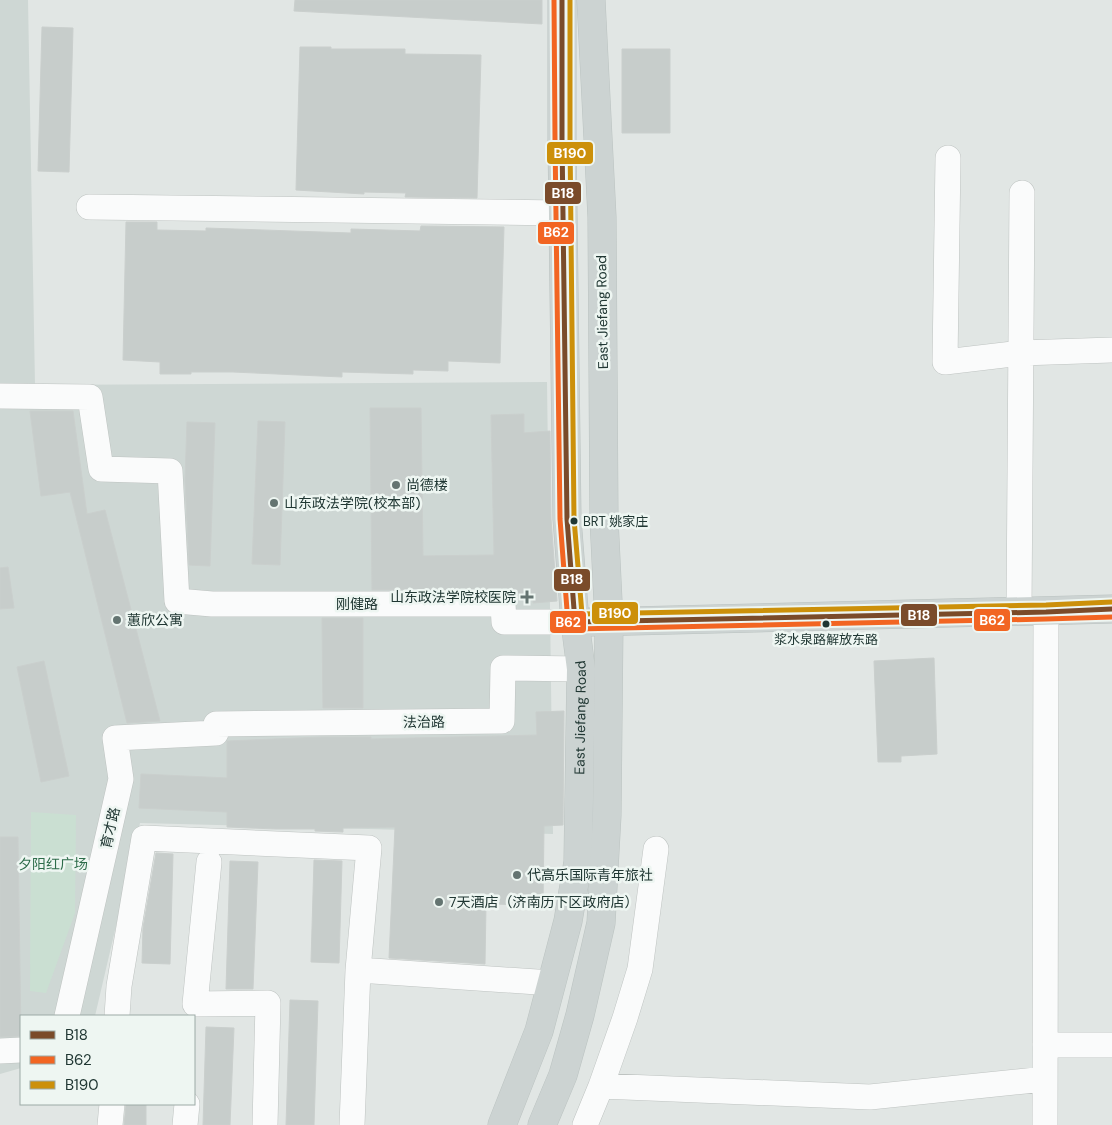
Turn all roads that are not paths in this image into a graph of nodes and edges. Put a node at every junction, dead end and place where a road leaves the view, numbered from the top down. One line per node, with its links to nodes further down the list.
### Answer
1 (562, 0): 6 (main road, East Jiefang Road)
2 (591, 0): 14 (main road, East Jiefang Road)
3 (948, 158): 8 (street)
4 (1022, 193): 8 (street)
5 (88, 207): 6 (street)
6 (563, 212): 13 (main road, East Jiefang Road)
7 (1112, 350): 8 (street)
8 (1021, 353): 11 (street)
9 (0, 396): 13 (street, 刚健路)
10 (1112, 609): 12 (main road)
11 (1020, 612): 12 (main road); 14 (main road)
12 (1046, 612): 24 (street)
13 (575, 622): 14 (main road); 15 (main road, East Jiefang Road)
14 (609, 622): 37 (main road, East Jiefang Road)
15 (581, 669): 16 (street, 法治路); 20 (main road, East Jiefang Road)
16 (216, 729): 22 (street, 育才路)
17 (656, 849): 29 (street)
18 (209, 862): 21 (street)
19 (358, 970): 20 (street); 23 (street); 35 (street)
20 (552, 984): 36 (main road, East Jiefang Road)
21 (195, 1013): 34 (street)
22 (67, 1015)
23 (117, 1015)
24 (1045, 1045): 25 (street); 28 (street)
25 (1112, 1045)
26 (20, 1050): 27 (street)
27 (0, 1051)
28 (1045, 1079): 29 (street); 39 (street)
29 (601, 1086): 38 (street)
30 (112, 1105): 32 (street)
31 (187, 1105): 33 (street)
32 (110, 1125)
33 (185, 1125)
34 (265, 1125)
35 (352, 1125)
36 (502, 1125)
37 (542, 1125)
38 (585, 1125)
39 (1045, 1125)

